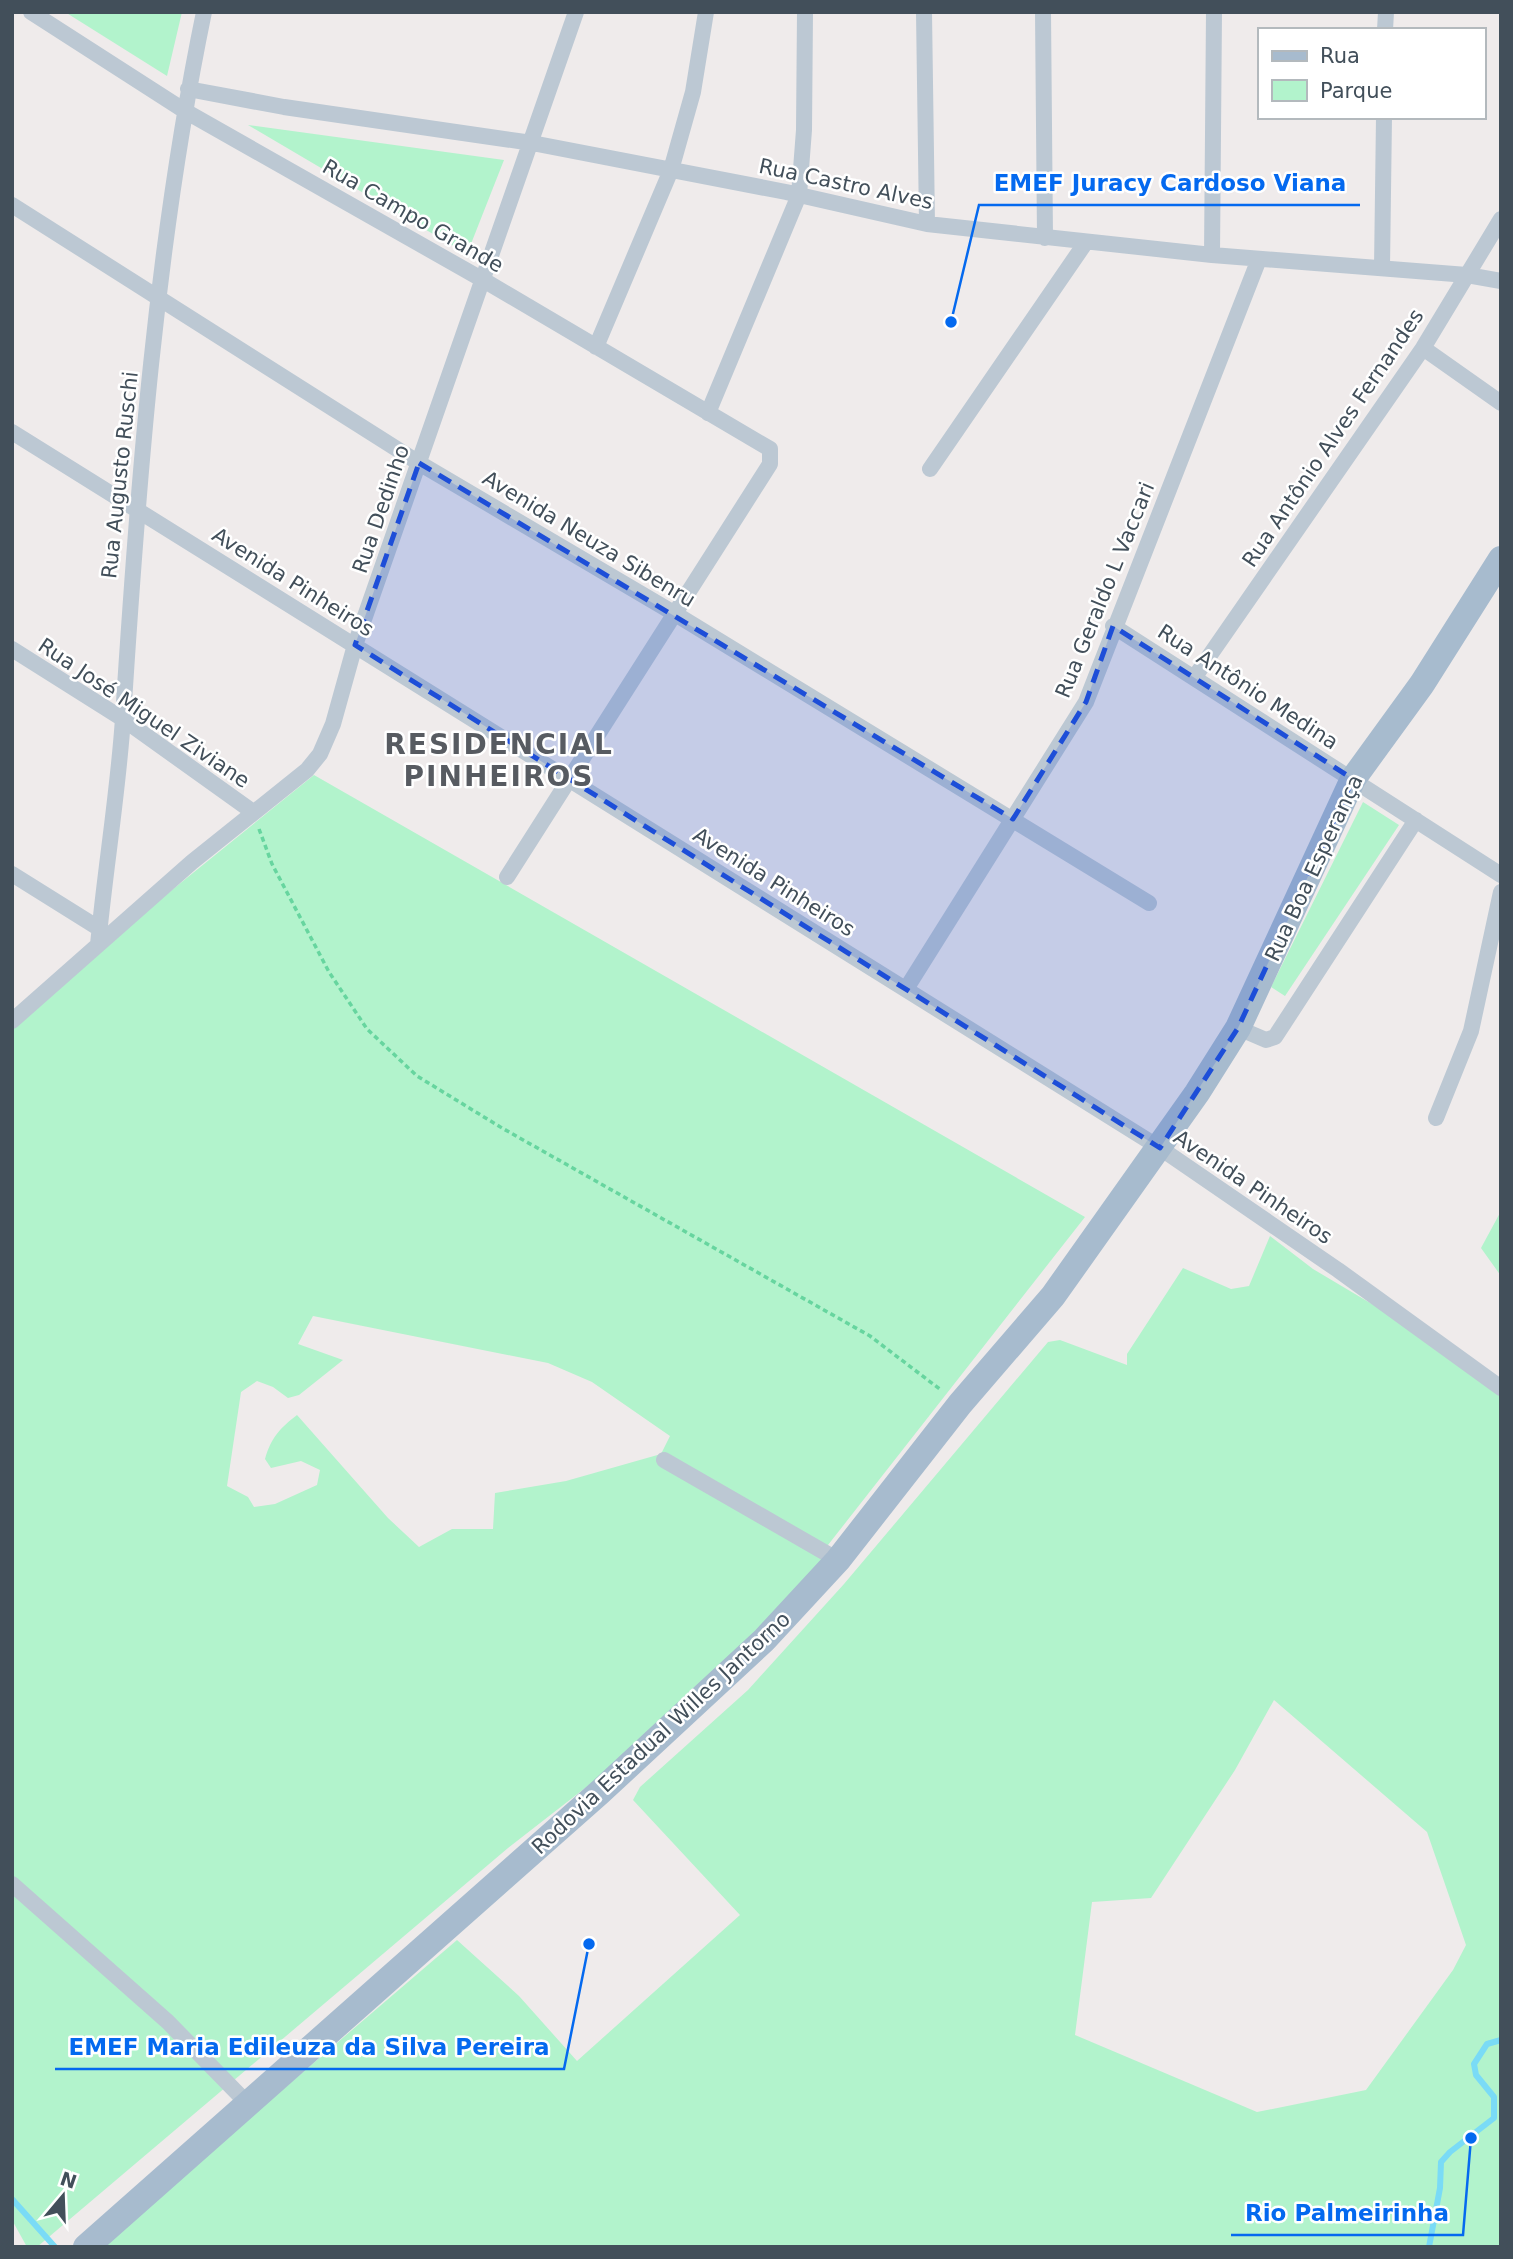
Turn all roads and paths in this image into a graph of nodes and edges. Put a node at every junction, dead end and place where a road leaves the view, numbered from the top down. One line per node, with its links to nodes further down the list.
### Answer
1 (31, 12): 10 (street, Rua Campo Grande)
2 (204, 12): 9 (street, Rua Augusto Ruschi)
3 (576, 12): 12 (street, Rua Dedinho)
4 (706, 12): 13 (street)
5 (805, 12): 14 (street)
6 (924, 12): 17 (street)
7 (1042, 12): 18 (street)
8 (1214, 12): 20 (street)
9 (188, 89): 10 (street, Rua Augusto Ruschi); 12 (street, Rua Castro Alves)
10 (185, 111): 24 (street, Rua Campo Grande); 26 (street, Rua Augusto Ruschi)
11 (1384, 119): 22 (street)
12 (532, 143): 13 (street, Rua Castro Alves); 24 (street, Rua Dedinho)
13 (671, 170): 14 (street, Rua Castro Alves); 27 (street)
14 (799, 195): 17 (street, Rua Castro Alves); 30 (street)
15 (12, 205): 26 (street, Avenida Neuza Sibenru)
16 (1501, 219): 23 (street, Rua Antônio Alves Fernandes)
17 (927, 224): 18 (street, Rua Castro Alves)
18 (1045, 238): 19 (street, Rua Castro Alves)
19 (1086, 243): 20 (street, Rua Castro Alves); 33 (street)
20 (1212, 255): 21 (street, Rua Castro Alves)
21 (1259, 259): 22 (street, Rua Castro Alves); 37 (street, Rua Geraldo L Vaccari)
22 (1382, 268): 23 (street, Rua Castro Alves)
23 (1467, 275): 25 (street, Rua Castro Alves); 28 (street, Rua Antônio Alves Fernandes)
24 (485, 281): 27 (street, Rua Campo Grande); 32 (street, Rua Dedinho)
25 (1501, 281)
26 (160, 300): 32 (street, Avenida Neuza Sibenru); 34 (street, Rua Augusto Ruschi)
27 (596, 347): 30 (street, Rua Campo Grande)
28 (1423, 348): 29 (street); 40 (street, Rua Antônio Alves Fernandes)
29 (1501, 402)
30 (708, 413): 36 (street, Rua Campo Grande)
31 (12, 432): 34 (street, Avenida Pinheiros)
32 (419, 463): 36 (street, Avenida Neuza Sibenru); 38 (street, Rua Dedinho)
33 (930, 469)
34 (135, 509): 38 (street, Avenida Pinheiros); 41 (street, Rua Augusto Ruschi)
35 (1501, 559): 42 (main road, Rua Boa Esperança)
36 (677, 615): 43 (street); 45 (street, Avenida Neuza Sibenru)
37 (1113, 626): 40 (street, Rua Antônio Medina); 45 (street, Rua Geraldo L Vaccari)
38 (355, 645): 43 (street, Avenida Pinheiros); 44 (street, Rua Dedinho)
39 (12, 649): 41 (street, Rua José Miguel Ziviane)
40 (1194, 677): 42 (street, Rua Antônio Medina)
41 (123, 719): 44 (street, Rua José Miguel Ziviane); 52 (street, Rua Augusto Ruschi)
42 (1353, 779): 46 (street, Rua Antônio Medina); 55 (main road, Rua Boa Esperança)
43 (571, 780): 49 (street); 53 (street, Avenida Pinheiros)
44 (253, 812): 52 (street, Rua Dedinho); 59 (path)
45 (1013, 819): 51 (street, Avenida Neuza Sibenru); 53 (street, Rua Geraldo L Vaccari)
46 (1416, 820): 48 (street, Rua Antônio Medina); 55 (street)
47 (12, 874): 52 (street)
48 (1501, 875)
49 (507, 877)
50 (1501, 892): 56 (street)
51 (1149, 903)
52 (99, 937): 54 (street, Rua Dedinho)
53 (906, 989): 57 (street, Avenida Pinheiros)
54 (12, 1021)
55 (1238, 1028): 57 (main road, Rua Boa Esperança)
56 (1436, 1118)
57 (1160, 1148): 58 (street, Avenida Pinheiros); 59 (main road, Rodovia Estadual Willes Jantorno)
58 (1501, 1388)
59 (960, 1405): 61 (main road, Rodovia Estadual Willes Jantorno)
60 (664, 1460): 61 (street)
61 (838, 1560): 63 (main road, Rodovia Estadual Willes Jantorno)
62 (12, 1884): 63 (street)
63 (248, 2104): 64 (main road, Rodovia Estadual Willes Jantorno)
64 (86, 2247)

